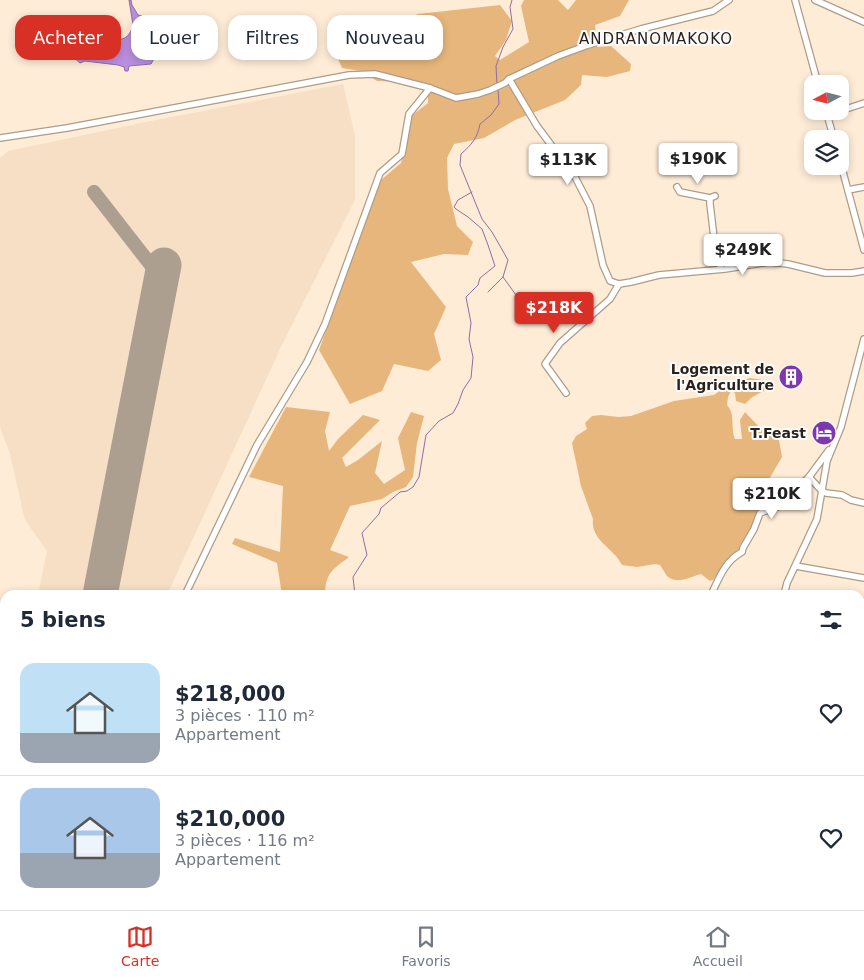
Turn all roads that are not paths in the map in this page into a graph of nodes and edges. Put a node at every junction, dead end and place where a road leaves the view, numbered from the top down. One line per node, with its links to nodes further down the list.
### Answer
1 (729, 0): 6 (street)
2 (795, 0): 5 (street)
3 (815, 0): 4 (street)
4 (864, 22)
5 (816, 75)
6 (507, 81): 7 (street); 18 (street)
7 (430, 88): 10 (street); 27 (street)
8 (864, 103): 9 (street)
9 (849, 108)
10 (0, 138)
11 (844, 175): 14 (street)
12 (677, 187): 16 (street)
13 (864, 187): 14 (street)
14 (848, 190): 15 (street)
15 (864, 250)
16 (721, 269): 17 (street); 18 (street)
17 (864, 271)
18 (619, 284): 20 (street)
19 (864, 339): 21 (street)
20 (566, 393)
21 (833, 446): 22 (street); 23 (street)
22 (809, 476): 23 (street); 28 (street)
23 (821, 490): 24 (street); 25 (street)
24 (864, 503)
25 (796, 566): 26 (street); 29 (street)
26 (864, 578)
27 (187, 590)
28 (713, 590)
29 (785, 590)

